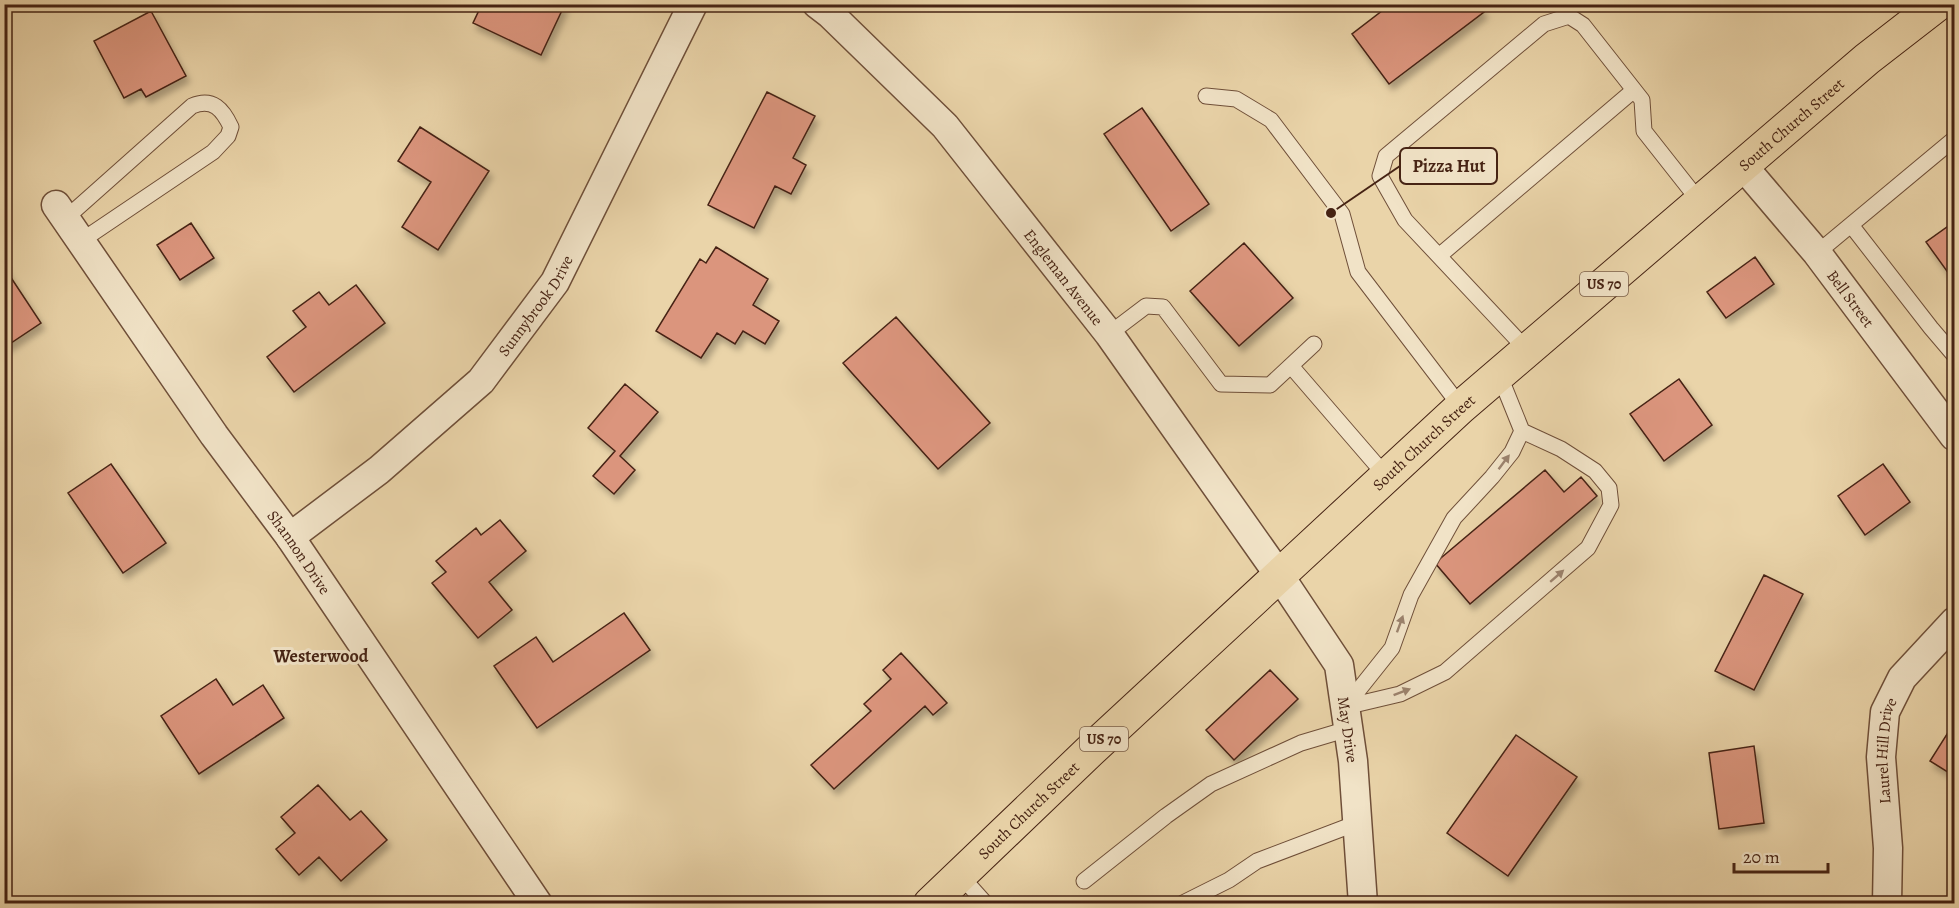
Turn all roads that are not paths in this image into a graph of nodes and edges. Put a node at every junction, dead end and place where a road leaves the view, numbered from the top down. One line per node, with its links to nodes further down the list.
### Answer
1 (693, 4): 23 (street, Sunnybrook Drive)
2 (817, 4): 13 (street, Engleman Avenue)
3 (1938, 4): 7 (main road, South Church Street / US 70)
4 (1634, 90): 8 (lane); 12 (lane); 12 (lane)
5 (1206, 96): 19 (lane)
6 (1954, 139): 10 (lane)
7 (1743, 166): 8 (main road, South Church Street / US 70); 11 (street, Bell Street)
8 (1700, 202): 15 (main road, South Church Street / US 70)
9 (67, 222): 9 (lane); 23 (street, Shannon Drive)
10 (1851, 225): 11 (lane); 16 (lane)
11 (1817, 253): 21 (street, Bell Street)
12 (1439, 256): 15 (lane)
13 (1109, 334): 17 (lane); 24 (street, Engleman Avenue)
14 (1314, 344): 17 (lane)
15 (1527, 350): 18 (main road, South Church Street / US 70)
16 (1954, 355)
17 (1291, 366): 22 (lane)
18 (1499, 374): 19 (main road, South Church Street / US 70); 20 (lane)
19 (1461, 407): 22 (main road, South Church Street / US 70)
20 (1522, 431): 26 (lane, one-way to 20); 26 (lane, one-way to 20)
21 (1954, 436)
22 (1386, 476): 24 (main road, South Church Street / US 70)
23 (290, 537): 30 (street, Shannon Drive)
24 (1279, 575): 26 (street, May Drive); 28 (main road, South Church Street / US 70)
25 (1954, 622): 35 (street, Laurel Hill Drive)
26 (1347, 718): 27 (street, May Drive); 29 (lane)
27 (1357, 823): 33 (lane); 34 (street, May Drive)
28 (960, 875): 31 (main road, South Church Street / US 70); 32 (lane)
29 (1084, 881)
30 (538, 903)
31 (930, 903)
32 (986, 903)
33 (1181, 903)
34 (1362, 903)
35 (1887, 903)

